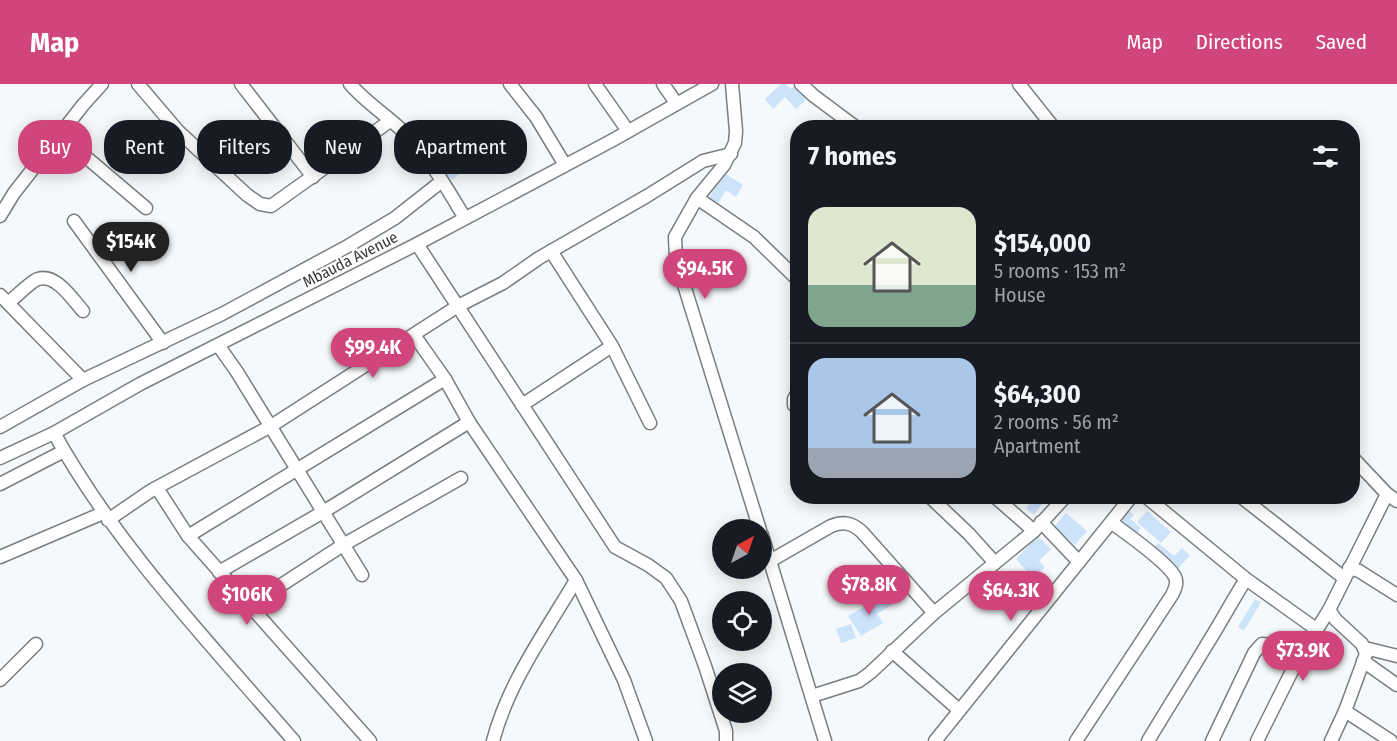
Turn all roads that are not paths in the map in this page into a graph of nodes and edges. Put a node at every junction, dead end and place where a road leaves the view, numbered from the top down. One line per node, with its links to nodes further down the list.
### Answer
1 (102, 84): 13 (street)
2 (138, 84): 22 (street)
3 (241, 84): 22 (street)
4 (350, 84): 16 (street)
5 (510, 84): 20 (street)
6 (595, 84): 17 (street)
7 (663, 84): 12 (street)
8 (712, 84): 12 (street, Mbauda Avenue)
9 (732, 84): 18 (street)
10 (801, 84): 14 (street)
11 (1019, 84): 15 (street)
12 (676, 103): 17 (street, Mbauda Avenue)
13 (72, 120)
14 (846, 120)
15 (1048, 120)
16 (390, 121): 22 (street); 23 (street)
17 (628, 131): 20 (street, Mbauda Avenue)
18 (730, 154): 24 (street); 30 (street)
19 (92, 162): 25 (street)
20 (565, 165): 27 (street, Mbauda Avenue)
21 (29, 174): 26 (street)
22 (313, 177)
23 (442, 181): 27 (street); 36 (street)
24 (697, 198): 31 (street); 63 (street)
25 (146, 208)
26 (0, 216)
27 (465, 218): 29 (street, Mbauda Avenue)
28 (74, 221): 36 (street)
29 (417, 244): 33 (street); 37 (street, Mbauda Avenue)
30 (551, 251): 33 (street); 38 (street)
31 (790, 272)
32 (4, 299): 34 (street); 40 (street)
33 (458, 306): 35 (street); 41 (street)
34 (83, 311)
35 (414, 335): 39 (street); 44 (street)
36 (163, 343): 40 (street)
37 (218, 345): 44 (street); 46 (street, Mbauda Avenue)
38 (612, 346): 41 (street); 43 (street)
39 (445, 379): 42 (street); 50 (street)
40 (83, 381): 45 (street)
41 (522, 405): 97 (street)
42 (469, 422): 61 (street); 77 (street)
43 (650, 423)
44 (271, 426): 50 (street); 53 (street)
45 (0, 427)
46 (54, 433): 47 (street); 48 (street, Mbauda Avenue)
47 (64, 451): 52 (street); 62 (street)
48 (0, 458)
49 (1360, 465): 54 (street)
50 (297, 469): 61 (street); 66 (street)
51 (461, 478): 67 (street)
52 (0, 484)
53 (157, 488): 62 (street); 66 (street)
54 (1392, 497): 74 (street)
55 (937, 504): 71 (street)
56 (1005, 504): 65 (street)
57 (1054, 504): 65 (street)
58 (1126, 504): 64 (street)
59 (1155, 504): 76 (street)
60 (1251, 504): 74 (street)
61 (323, 512): 67 (street); 73 (street)
62 (105, 516): 68 (street); 93 (street)
63 (757, 519)
64 (1112, 522): 70 (street); 100 (street)
65 (1037, 527): 70 (street); 71 (street)
66 (188, 536): 73 (street)
67 (343, 544): 75 (street); 79 (street)
68 (0, 557)
69 (772, 560): 81 (street)
70 (1079, 562): 91 (street)
71 (995, 563): 81 (street)
72 (772, 567): 90 (street)
73 (219, 572): 79 (street)
74 (1347, 573): 78 (street); 80 (street)
75 (362, 575)
76 (1246, 579): 82 (street); 101 (street)
77 (576, 580): 95 (street); 96 (street)
78 (1397, 595)
79 (249, 606): 94 (street)
80 (1329, 610): 82 (street); 85 (street)
81 (934, 613): 84 (street)
82 (1316, 629): 87 (street)
83 (36, 644): 88 (street)
84 (892, 651): 90 (street); 91 (street)
85 (1364, 655): 86 (street); 89 (street); 92 (street)
86 (1397, 656)
87 (1297, 661): 102 (street); 103 (street)
88 (0, 680)
89 (1397, 685)
90 (812, 696): 98 (street)
91 (959, 710): 99 (street)
92 (1345, 711): 104 (street); 105 (street)
93 (294, 741)
94 (370, 741)
95 (493, 741)
96 (646, 741)
97 (726, 741)
98 (825, 741)
99 (935, 741)
100 (1076, 741)
101 (1149, 741)
102 (1212, 741)
103 (1257, 741)
104 (1332, 741)
105 (1390, 741)

